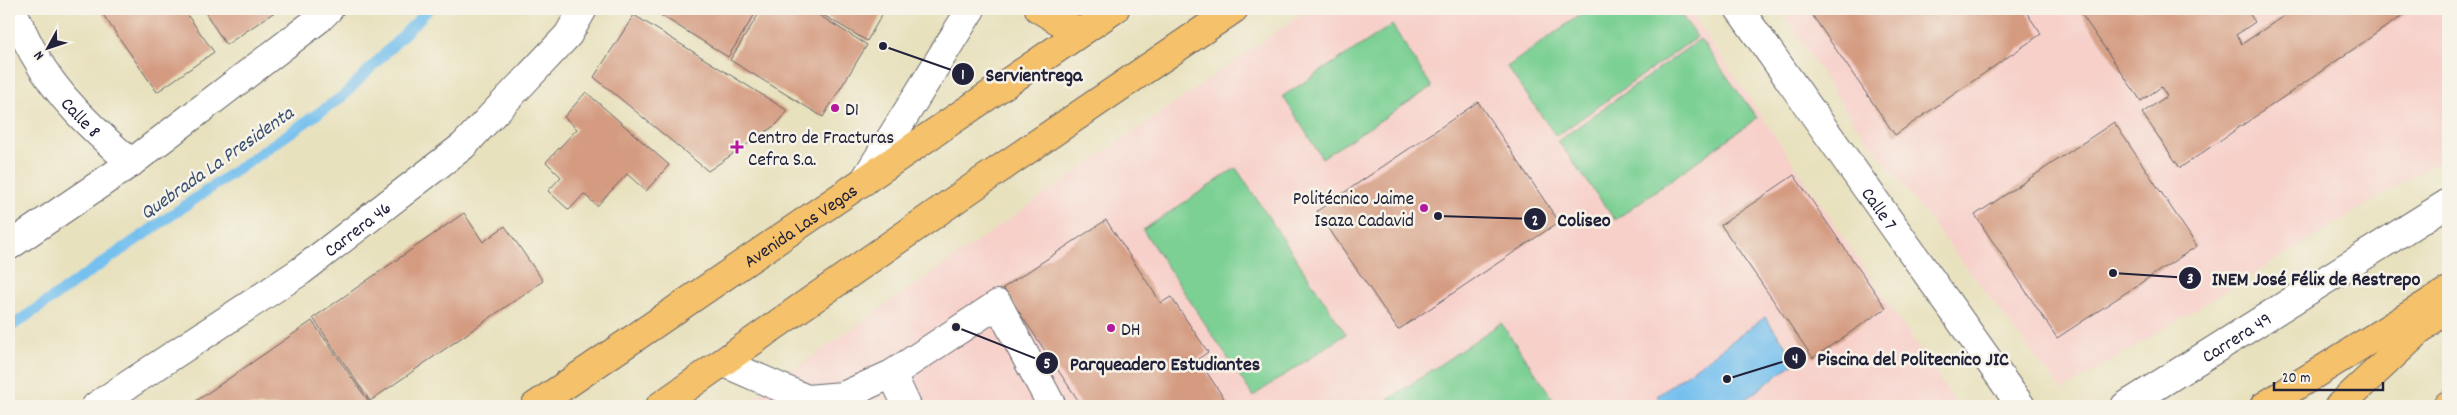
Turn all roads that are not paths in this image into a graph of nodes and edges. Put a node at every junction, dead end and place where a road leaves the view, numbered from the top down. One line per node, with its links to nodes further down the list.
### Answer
1 (12, 9): 10 (street, Calle 8)
2 (329, 9): 10 (street)
3 (583, 9): 18 (street, Carrera 46)
4 (970, 9): 11 (street)
5 (1039, 9): 9 (main road)
6 (1115, 9): 9 (main road, Avenida Las Vegas)
7 (1234, 9): 16 (main road)
8 (1740, 9): 23 (street, Calle 7)
9 (1079, 33): 11 (main road, Avenida Las Vegas)
10 (131, 163): 13 (street)
11 (864, 181): 19 (main road, Avenida Las Vegas)
12 (2448, 203): 24 (street, Carrera 49)
13 (9, 246)
14 (2448, 291): 25 (main road)
15 (2448, 304): 26 (main road)
16 (724, 363): 17 (street); 20 (main road)
17 (892, 374): 21 (street); 22 (street)
18 (96, 406)
19 (535, 406)
20 (660, 406)
21 (907, 406)
22 (1052, 406)
23 (2022, 406)
24 (2125, 406)
25 (2264, 406)
26 (2338, 406)

